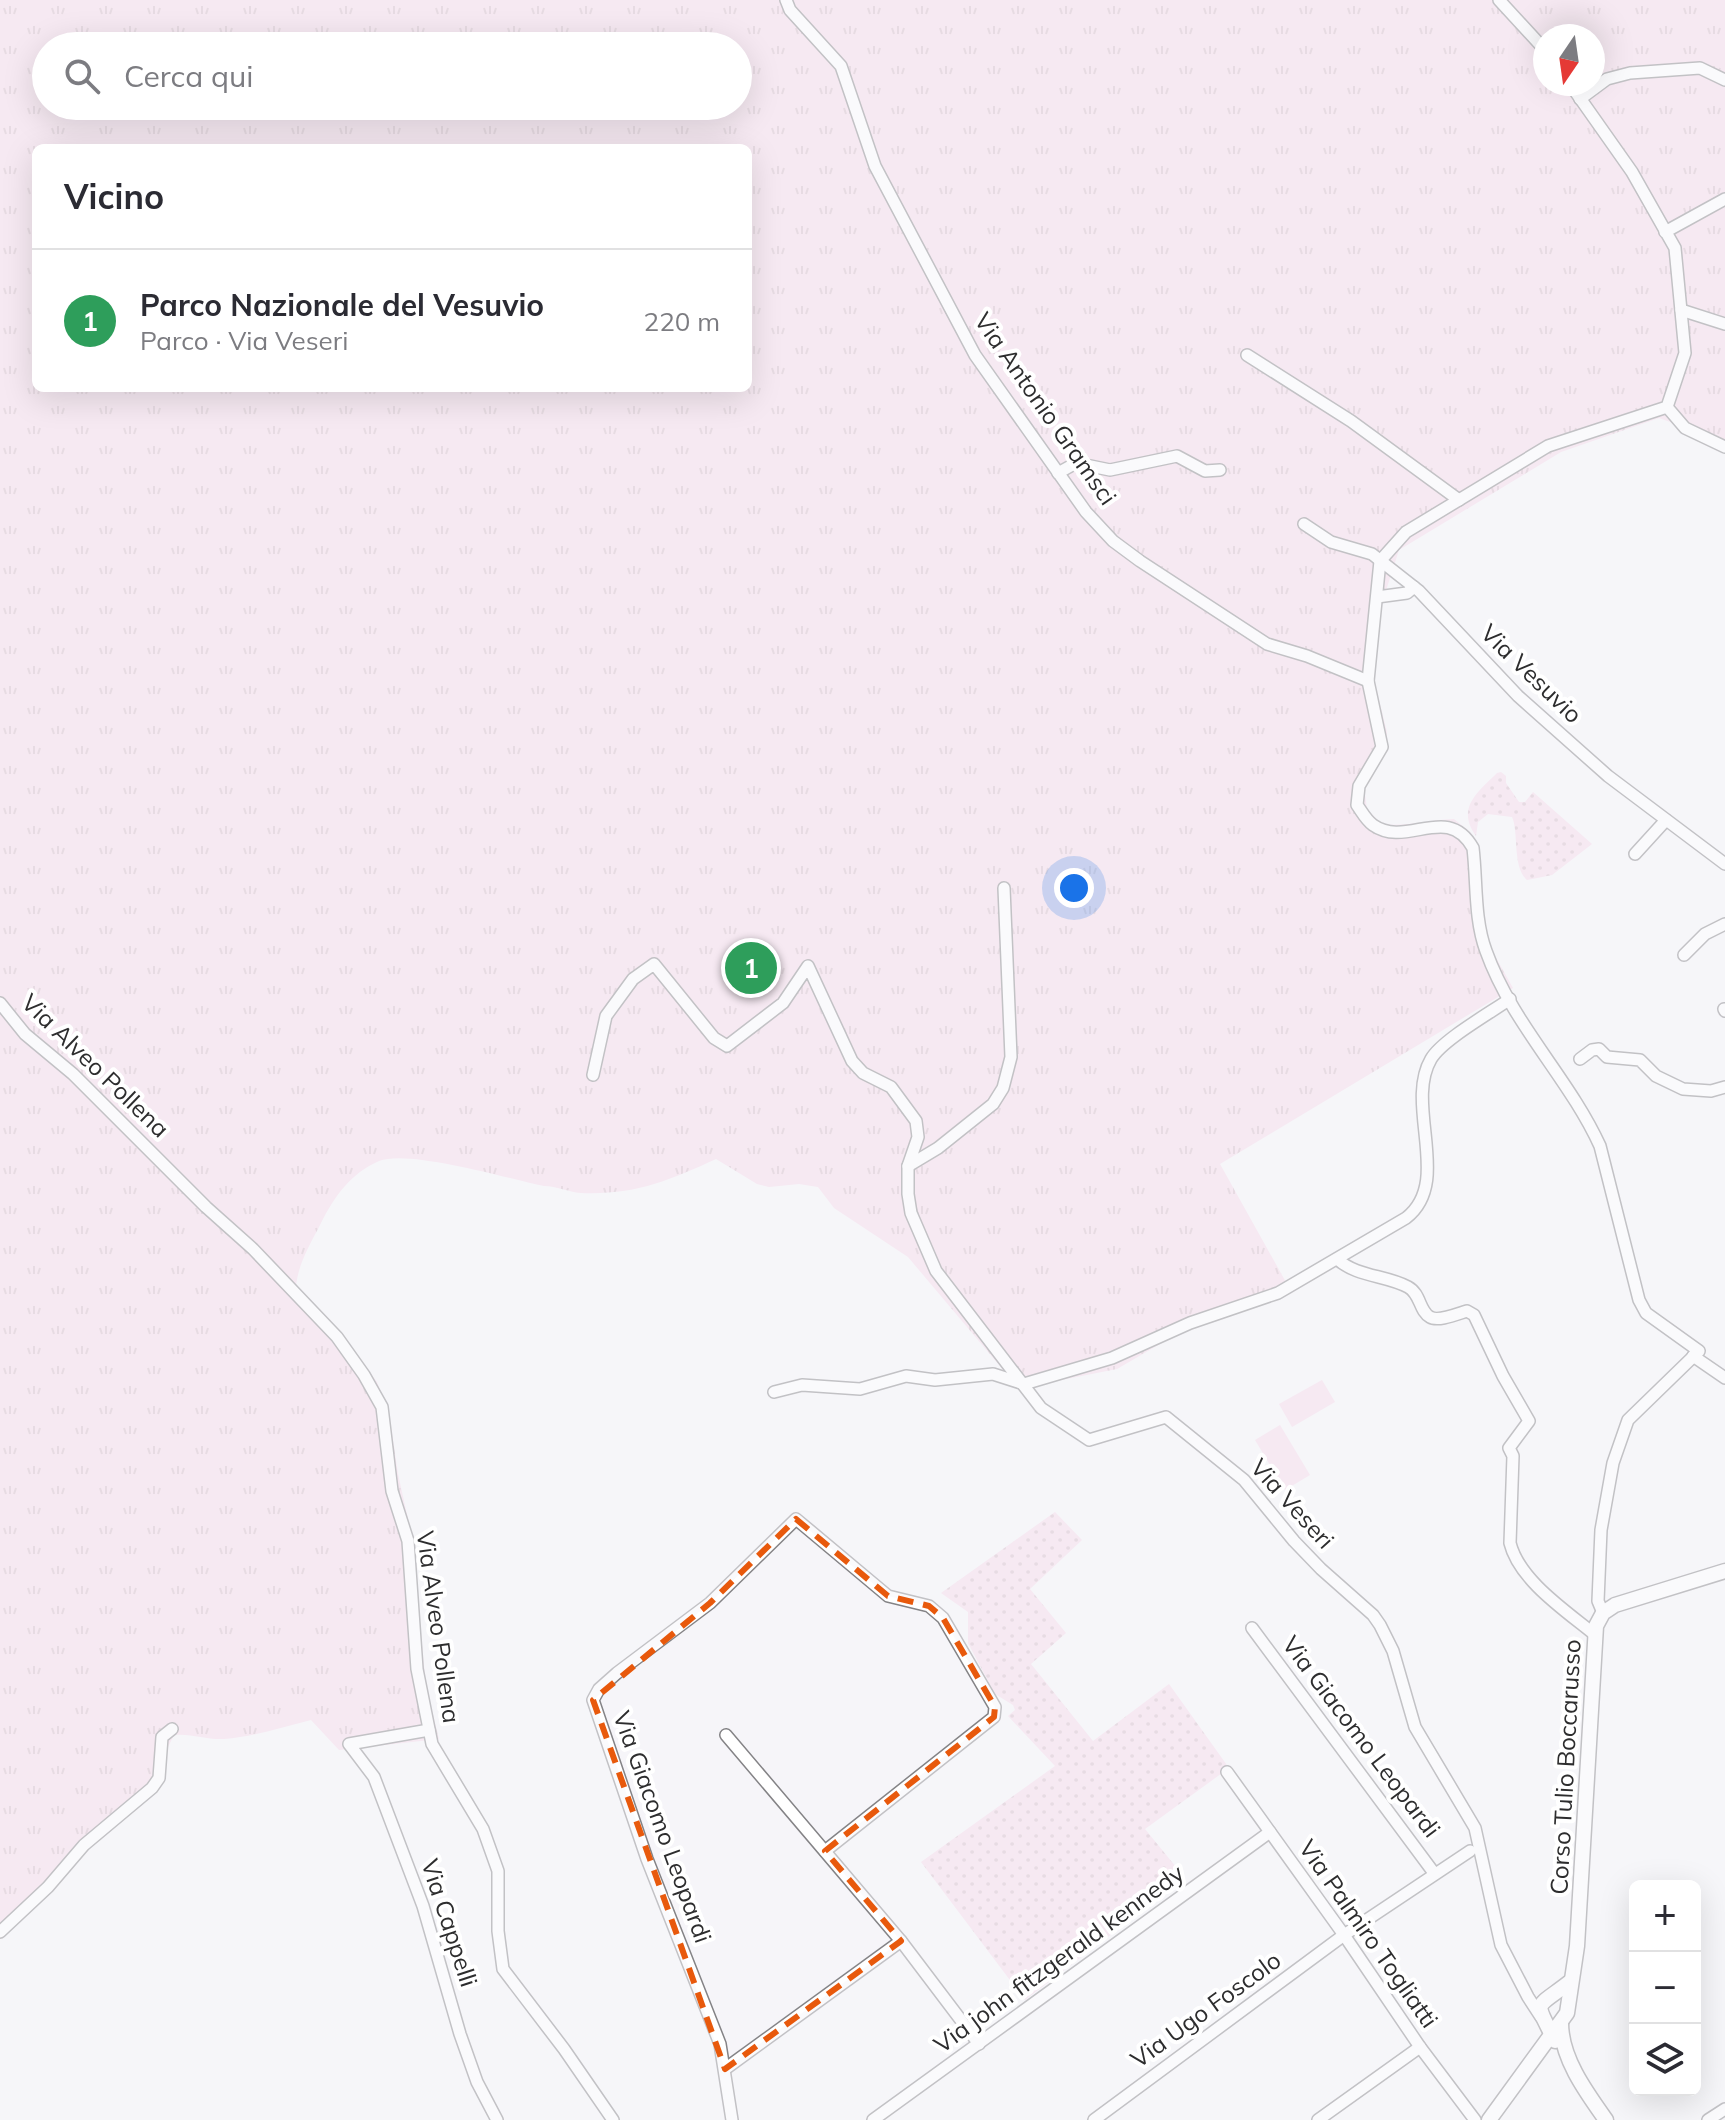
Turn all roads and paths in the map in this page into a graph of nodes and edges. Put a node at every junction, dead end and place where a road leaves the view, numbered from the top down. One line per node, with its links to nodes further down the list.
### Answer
1 (786, 0): 17 (street, Via Antonio Gramsci)
2 (1499, 0): 3 (street)
3 (1533, 37)
4 (1605, 77): 5 (street)
5 (1612, 78): 6 (street); 8 (street)
6 (1725, 80)
7 (1578, 96): 8 (street)
8 (1580, 99): 10 (street)
9 (1725, 199): 10 (street)
10 (1665, 232): 11 (street)
11 (1681, 310): 12 (street); 14 (street)
12 (1725, 324)
13 (1247, 355): 18 (street)
14 (1667, 407): 15 (street); 18 (street)
15 (1725, 447)
16 (1220, 470): 17 (street)
17 (1058, 473): 23 (street, Via Antonio Gramsci)
18 (1459, 500): 20 (street)
19 (1304, 524): 20 (street, Via Vesuvio)
20 (1380, 561): 21 (street, Via Vesuvio); 22 (street)
21 (1414, 587): 22 (street); 24 (street, Via Vesuvio)
22 (1377, 597): 23 (street)
23 (1368, 681): 30 (street)
24 (1666, 820): 25 (street); 26 (street, Via Vesuvio)
25 (1635, 854)
26 (1723, 860)
27 (1004, 888): 35 (street)
28 (1725, 924): 29 (street)
29 (1684, 955)
30 (1510, 999): 36 (street); 37 (street)
31 (0, 1003): 46 (street, Via Alveo Pollena)
32 (1580, 1059): 34 (street)
33 (593, 1075): 35 (street, Via Veseri)
34 (1725, 1087)
35 (908, 1166): 39 (street, Via Veseri)
36 (1337, 1259): 39 (street); 44 (street)
37 (1696, 1354): 38 (street); 42 (street)
38 (1725, 1378)
39 (1024, 1384): 40 (street); 57 (street, Via Veseri)
40 (774, 1392)
41 (1725, 1571): 42 (street, Corso Tulio Boccarusso)
42 (1603, 1613): 44 (street, Corso Tulio Boccarusso)
43 (1252, 1628): 52 (street, Via Giacomo Leopardi)
44 (1594, 1634): 56 (street, Corso Tulio Boccarusso)
45 (172, 1729): 53 (street)
46 (429, 1730): 67 (street, Via Cappelli); 68 (street, Via Alveo Pollena)
47 (726, 1735): 50 (street)
48 (1227, 1772): 49 (street, Via Palmiro Togliatti)
49 (1270, 1832): 54 (street, Via Palmiro Togliatti); 61 (street, Via john fitzgerald kennedy)
50 (825, 1851): 55 (street); 65 (street, Via Giacomo Leopardi)
51 (1470, 1851): 52 (street, Via Giacomo Leopardi)
52 (1434, 1873): 54 (street, Via Giacomo Leopardi)
53 (0, 1932)
54 (1344, 1935): 62 (street, Via Palmiro Togliatti); 71 (street, Via Ugo Foscolo)
55 (901, 1941): 61 (street); 65 (street)
56 (1572, 1981): 58 (street); 59 (street, Corso Tulio Boccarusso)
57 (1526, 1991): 58 (street); 60 (street)
58 (1549, 1998): 59 (street); 60 (street)
59 (1567, 2007): 60 (street)
60 (1550, 2024): 63 (street); 64 (street)
61 (979, 2044): 70 (street, Via john fitzgerald kennedy)
62 (1420, 2047): 72 (street); 73 (street, Via Palmiro Togliatti)
63 (1538, 2055): 64 (street); 74 (street)
64 (1570, 2060): 75 (street)
65 (725, 2069): 69 (street, Via Giacomo Leopardi)
66 (1725, 2109): 76 (street)
67 (497, 2120)
68 (613, 2120)
69 (732, 2120)
70 (873, 2120)
71 (1094, 2120)
72 (1318, 2120)
73 (1475, 2120)
74 (1489, 2120)
75 (1606, 2120)
76 (1708, 2120)

